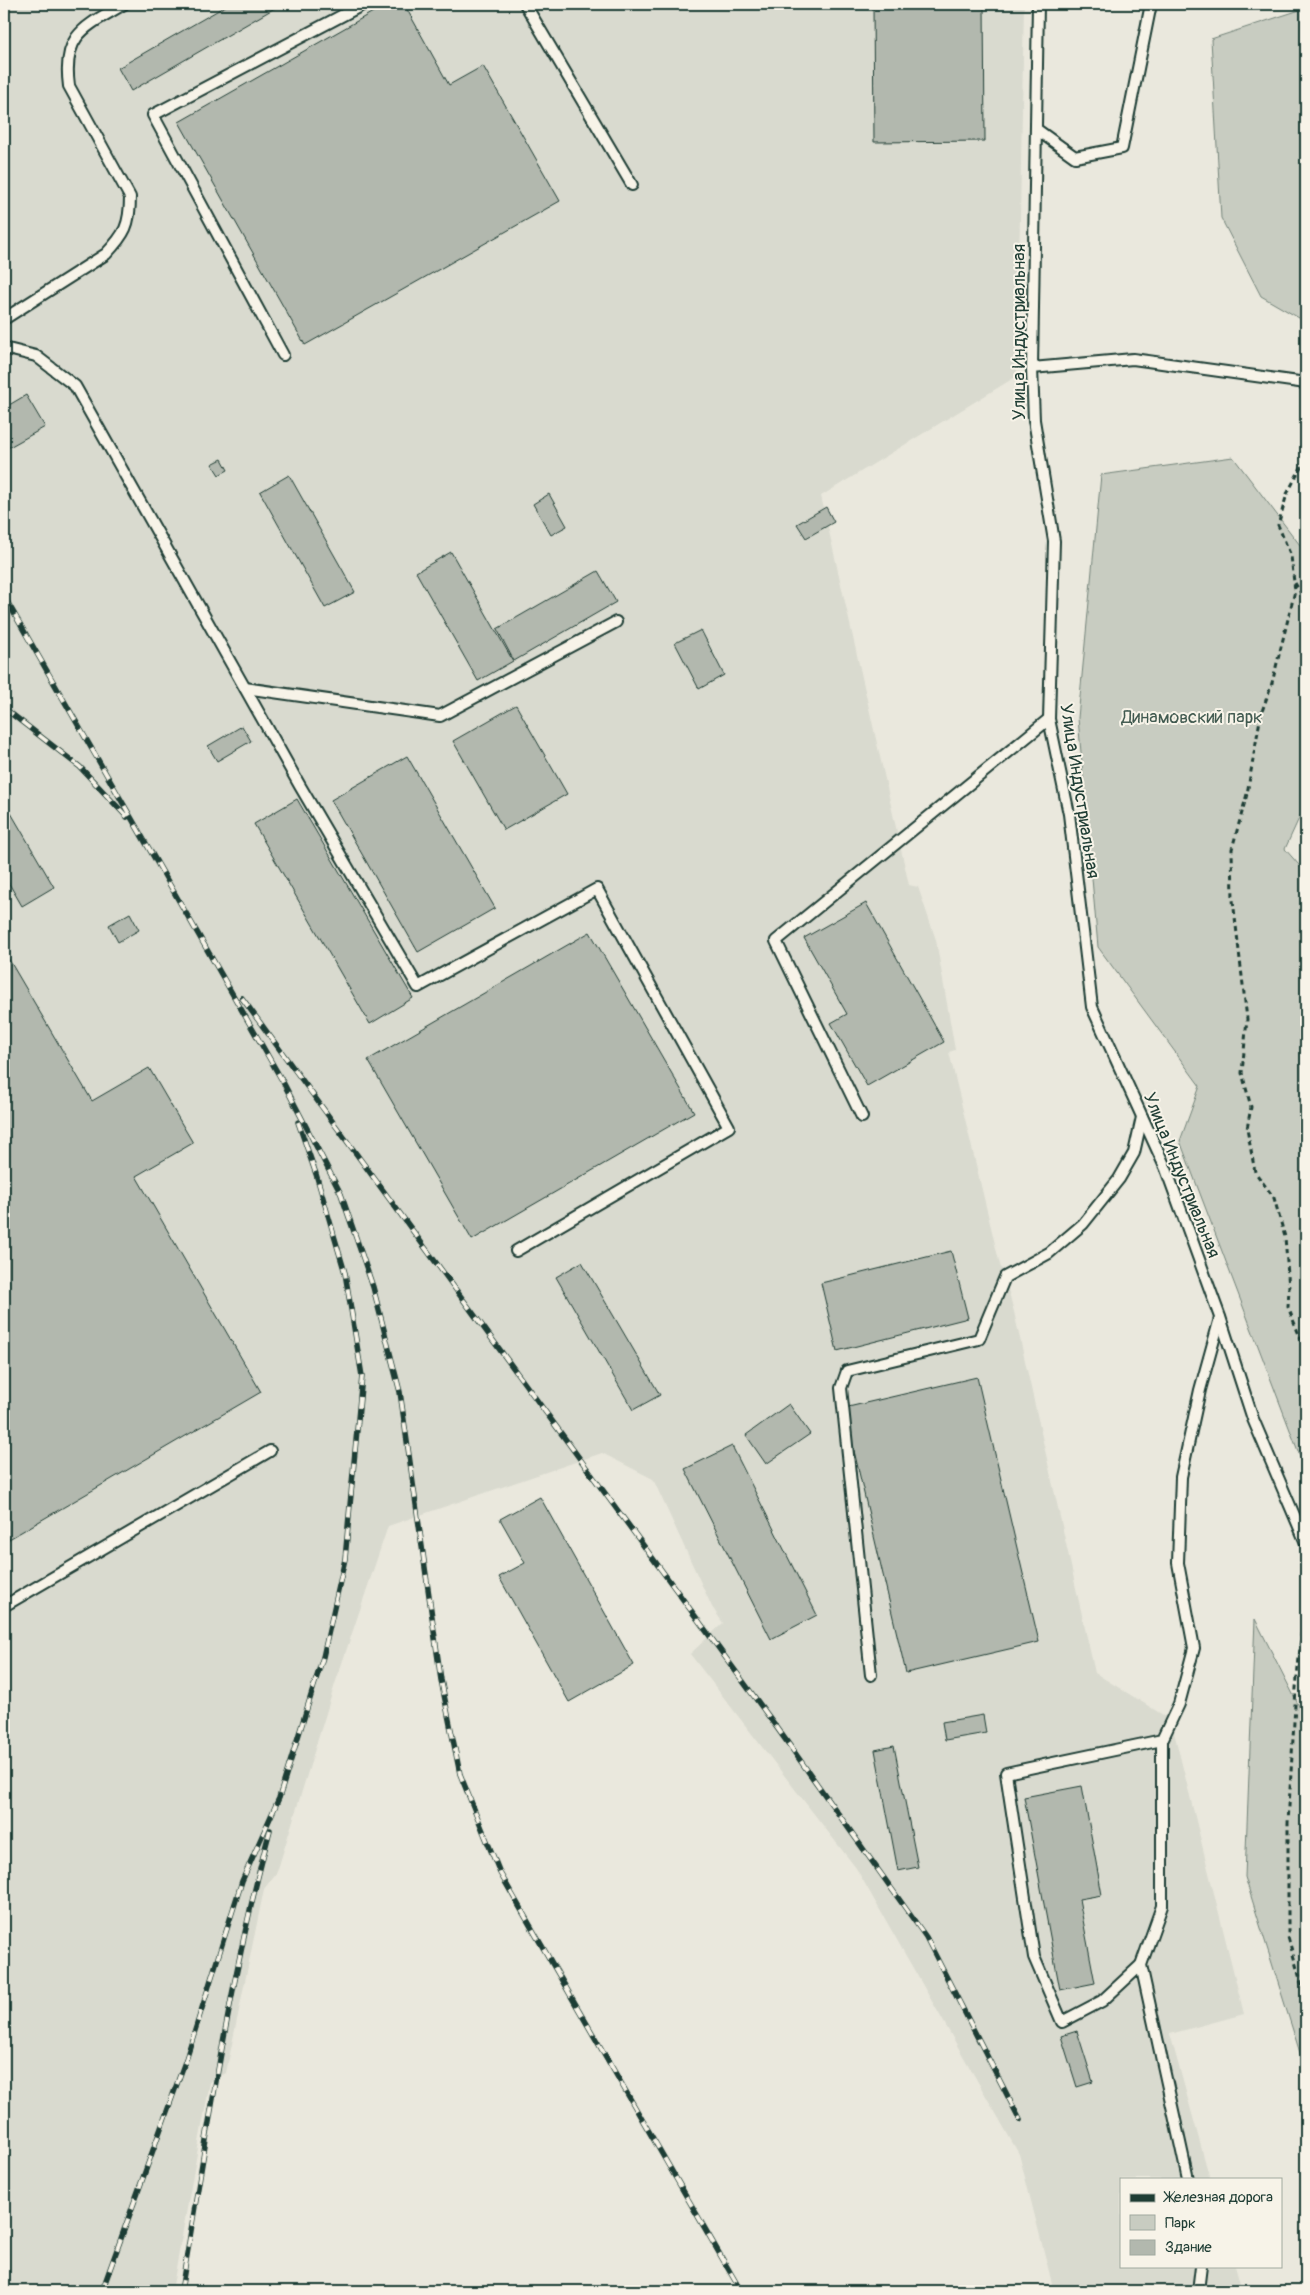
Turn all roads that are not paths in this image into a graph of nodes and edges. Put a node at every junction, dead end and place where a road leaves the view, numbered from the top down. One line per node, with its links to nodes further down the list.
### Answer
1 (124, 4): 8 (lane)
2 (364, 4): 10 (lane)
3 (524, 4): 7 (lane)
4 (1038, 4): 6 (lane, Улица Индустриальная)
5 (1151, 4): 6 (lane)
6 (1036, 129): 11 (lane, Улица Индустриальная)
7 (632, 185)
8 (4, 319)
9 (4, 348): 14 (lane)
10 (283, 355)
11 (1032, 368): 12 (lane); 15 (lane, Улица Индустриальная)
12 (1306, 383)
13 (616, 622): 14 (lane)
14 (245, 688): 18 (lane)
15 (1049, 719): 16 (lane); 17 (lane, Улица Индустриальная)
16 (862, 1117)
17 (1142, 1117): 19 (lane, Улица Индустриальная); 23 (lane)
18 (516, 1252)
19 (1220, 1317): 21 (lane, Улица Индустриальная); 24 (lane)
20 (270, 1451): 22 (lane)
21 (1306, 1543)
22 (4, 1606)
23 (871, 1675)
24 (1162, 1740): 25 (lane); 25 (lane)
25 (1141, 1965): 26 (lane)
26 (1188, 2178)
27 (1201, 2268): 28 (lane)
28 (1198, 2291)

